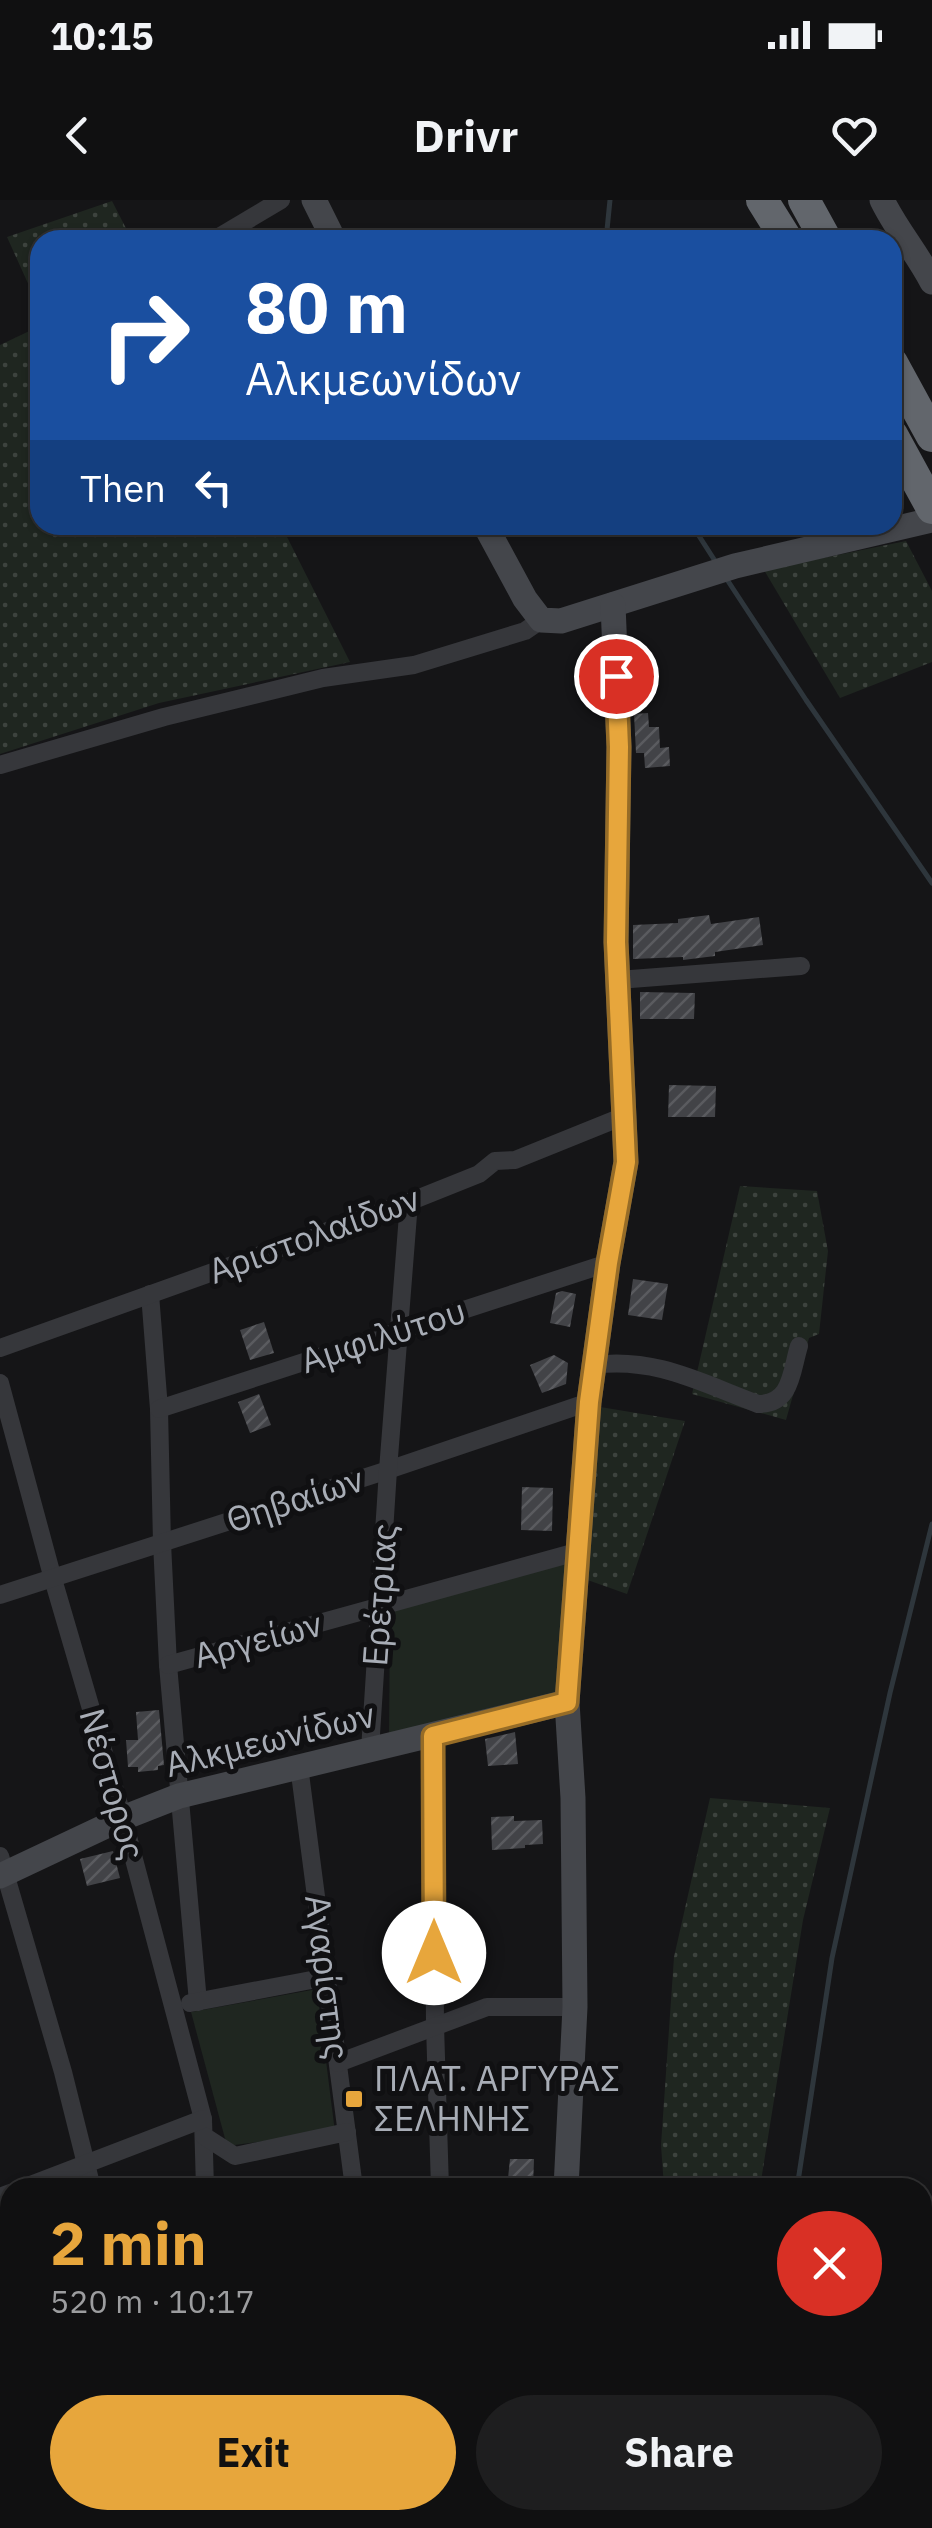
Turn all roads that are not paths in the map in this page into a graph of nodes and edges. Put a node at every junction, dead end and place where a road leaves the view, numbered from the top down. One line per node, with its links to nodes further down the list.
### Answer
1 (282, 200): 6 (street)
2 (314, 200): 7 (street)
3 (765, 200): 8 (highway)
4 (804, 200): 9 (highway)
5 (882, 200): 10 (street)
6 (231, 230)
7 (329, 230)
8 (782, 230)
9 (820, 230)
10 (899, 230)
11 (902, 234): 12 (street)
12 (929, 268)
13 (902, 381): 14 (highway)
14 (932, 436)
15 (902, 453): 16 (highway)
16 (932, 508)
17 (932, 520): 18 (street)
18 (902, 526)
19 (490, 535): 22 (street)
20 (864, 535): 21 (street)
21 (613, 605): 22 (street); 25 (street)
22 (541, 620): 23 (street)
23 (0, 764)
24 (801, 966): 25 (street)
25 (618, 980): 26 (street)
26 (624, 1116): 27 (street, Αριστολαίδων); 28 (street)
27 (409, 1202): 29 (street, Αριστολαίδων); 30 (street, Ερέτριας)
28 (608, 1263): 30 (street, Αμφιλύτου); 33 (street)
29 (150, 1294): 32 (street, Αριστολαίδων); 36 (street, Νέστορος)
30 (398, 1331): 36 (street, Αμφιλύτου); 37 (street, Ερέτριας)
31 (799, 1346): 33 (street)
32 (0, 1348)
33 (594, 1365): 35 (street)
34 (0, 1383): 40 (street, Νέστορος)
35 (589, 1402): 37 (street, Θηβαίων); 39 (street)
36 (159, 1409): 38 (street, Νέστορος)
37 (388, 1470): 38 (street, Θηβαίων); 42 (street, Ερέτριας)
38 (162, 1543): 40 (street, Θηβαίων); 43 (street, Νέστορος)
39 (580, 1551): 42 (street, Αργείων); 44 (street)
40 (53, 1580): 41 (street, Θηβαίων); 49 (street, Νέστορος)
41 (0, 1596)
42 (380, 1606): 43 (street, Αργείων); 46 (street, Ερέτριας)
43 (168, 1664): 48 (street, Νέστορος)
44 (567, 1702): 45 (street, Αλκμεωνίδων); 54 (street)
45 (433, 1736): 46 (street, Αλκμεωνίδων); 55 (street)
46 (370, 1750): 47 (street, Αλκμεωνίδων)
47 (298, 1766): 48 (street, Αλκμεωνίδων); 51 (street, Αγαρίστης)
48 (179, 1796): 49 (street, Αλκμεωνίδων); 52 (street, Νέστορος)
49 (123, 1818): 50 (street, Αλκμεωνίδων); 53 (street, Νέστορος)
50 (2, 1869): 59 (street)
51 (327, 1976): 52 (street); 56 (street, Αγαρίστης)
52 (198, 2002): 53 (street)
53 (174, 2006): 57 (street, Νέστορος)
54 (575, 2006): 55 (street); 65 (street)
55 (435, 2025): 56 (street); 64 (street)
56 (338, 2063): 58 (street, Αγαρίστης)
57 (204, 2128): 58 (street); 59 (street); 62 (street, Νέστορος)
58 (347, 2132): 63 (street, Αγαρίστης)
59 (88, 2162): 60 (street); 61 (street)
60 (48, 2178)
61 (90, 2178)
62 (205, 2178)
63 (353, 2178)
64 (440, 2178)
65 (566, 2178)

